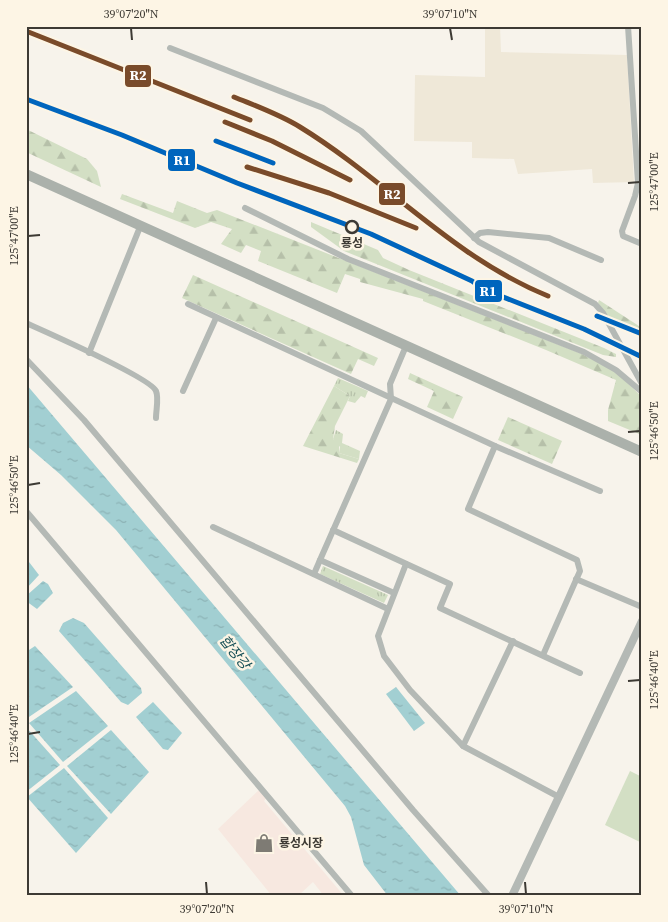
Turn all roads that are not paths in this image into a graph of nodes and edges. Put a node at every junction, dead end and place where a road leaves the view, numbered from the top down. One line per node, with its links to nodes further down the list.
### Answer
1 (628, 26): 7 (street)
2 (170, 48): 6 (street)
3 (26, 174): 5 (main road)
4 (245, 208): 17 (street)
5 (140, 227): 12 (main road); 13 (street)
6 (474, 238): 8 (street); 15 (street)
7 (642, 244)
8 (601, 260)
9 (188, 304): 10 (street)
10 (216, 318): 16 (street); 18 (street)
11 (26, 323): 13 (street)
12 (406, 346): 18 (street); 21 (main road)
13 (89, 353): 19 (street)
14 (26, 359): 40 (street)
15 (642, 384)
16 (184, 391)
17 (642, 392)
18 (391, 400): 20 (street); 25 (street)
19 (156, 418)
20 (495, 446): 22 (street); 29 (street)
21 (642, 452)
22 (600, 491)
23 (26, 511): 39 (street)
24 (213, 527): 28 (street)
25 (333, 530): 26 (street); 27 (street)
26 (320, 560): 28 (street); 30 (street)
27 (406, 564): 30 (street); 34 (street)
28 (314, 574): 32 (street)
29 (576, 580): 31 (street); 35 (street)
30 (394, 593): 32 (street)
31 (642, 607)
32 (388, 609): 37 (street)
33 (642, 621): 38 (street)
34 (513, 641): 35 (street); 37 (street)
35 (543, 655): 36 (street)
36 (580, 673)
37 (462, 746): 38 (street)
38 (560, 797): 41 (street)
39 (352, 896)
40 (489, 896)
41 (512, 896)

